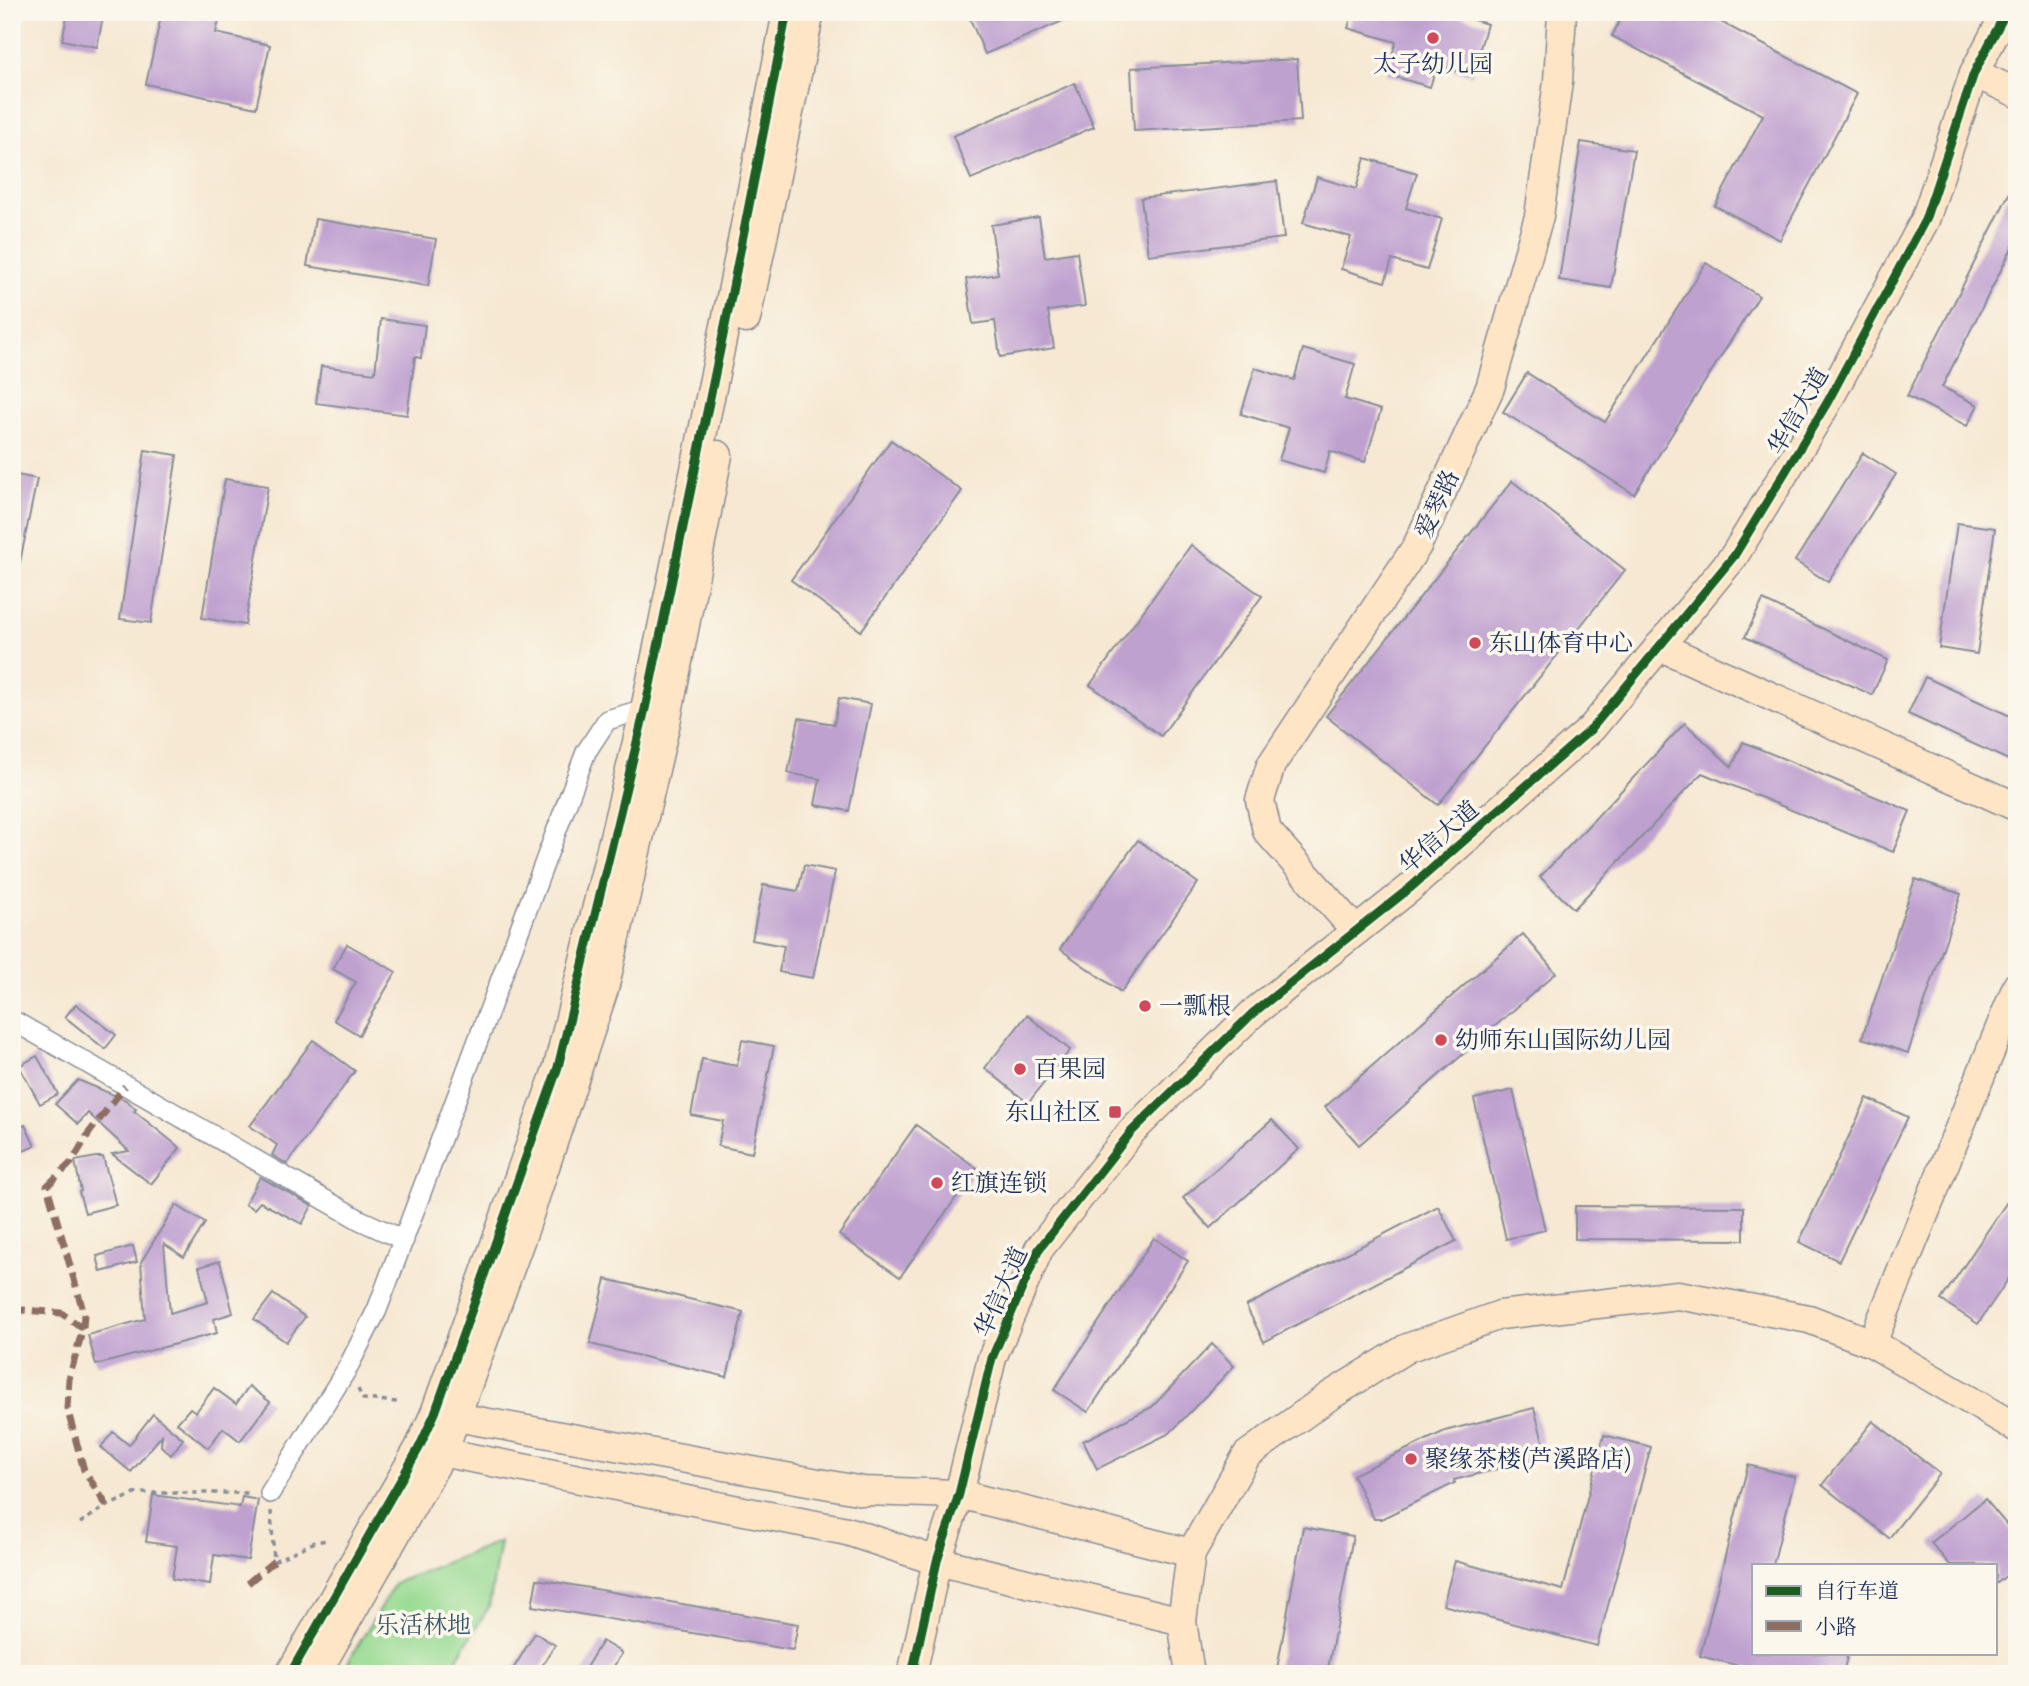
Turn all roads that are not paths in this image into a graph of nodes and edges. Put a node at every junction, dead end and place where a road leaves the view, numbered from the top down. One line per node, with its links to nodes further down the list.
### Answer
1 (787, 12): 8 (street)
2 (810, 12): 15 (street)
3 (1562, 12): 10 (street, 爱琴路)
4 (2006, 12): 5 (street, 华信大道)
5 (1974, 73): 6 (street); 7 (street, 华信大道)
6 (2017, 93)
7 (1659, 646): 9 (street); 10 (street, 华信大道)
8 (645, 709): 13 (street); 15 (street)
9 (2017, 807)
10 (1356, 931): 19 (street, 华信大道)
11 (2017, 986): 14 (street)
12 (12, 1020): 13 (street)
13 (404, 1240): 18 (street)
14 (1872, 1343): 16 (street); 20 (street)
15 (446, 1415): 17 (street); 19 (street)
16 (2017, 1427)
17 (431, 1450): 21 (street); 23 (street); 24 (street)
18 (270, 1493)
19 (959, 1494): 20 (street); 21 (street, 华信大道)
20 (1192, 1553): 22 (street)
21 (937, 1561): 22 (street); 25 (street, 华信大道)
22 (1182, 1621): 26 (street)
23 (290, 1674)
24 (316, 1674)
25 (912, 1674)
26 (1190, 1674)

